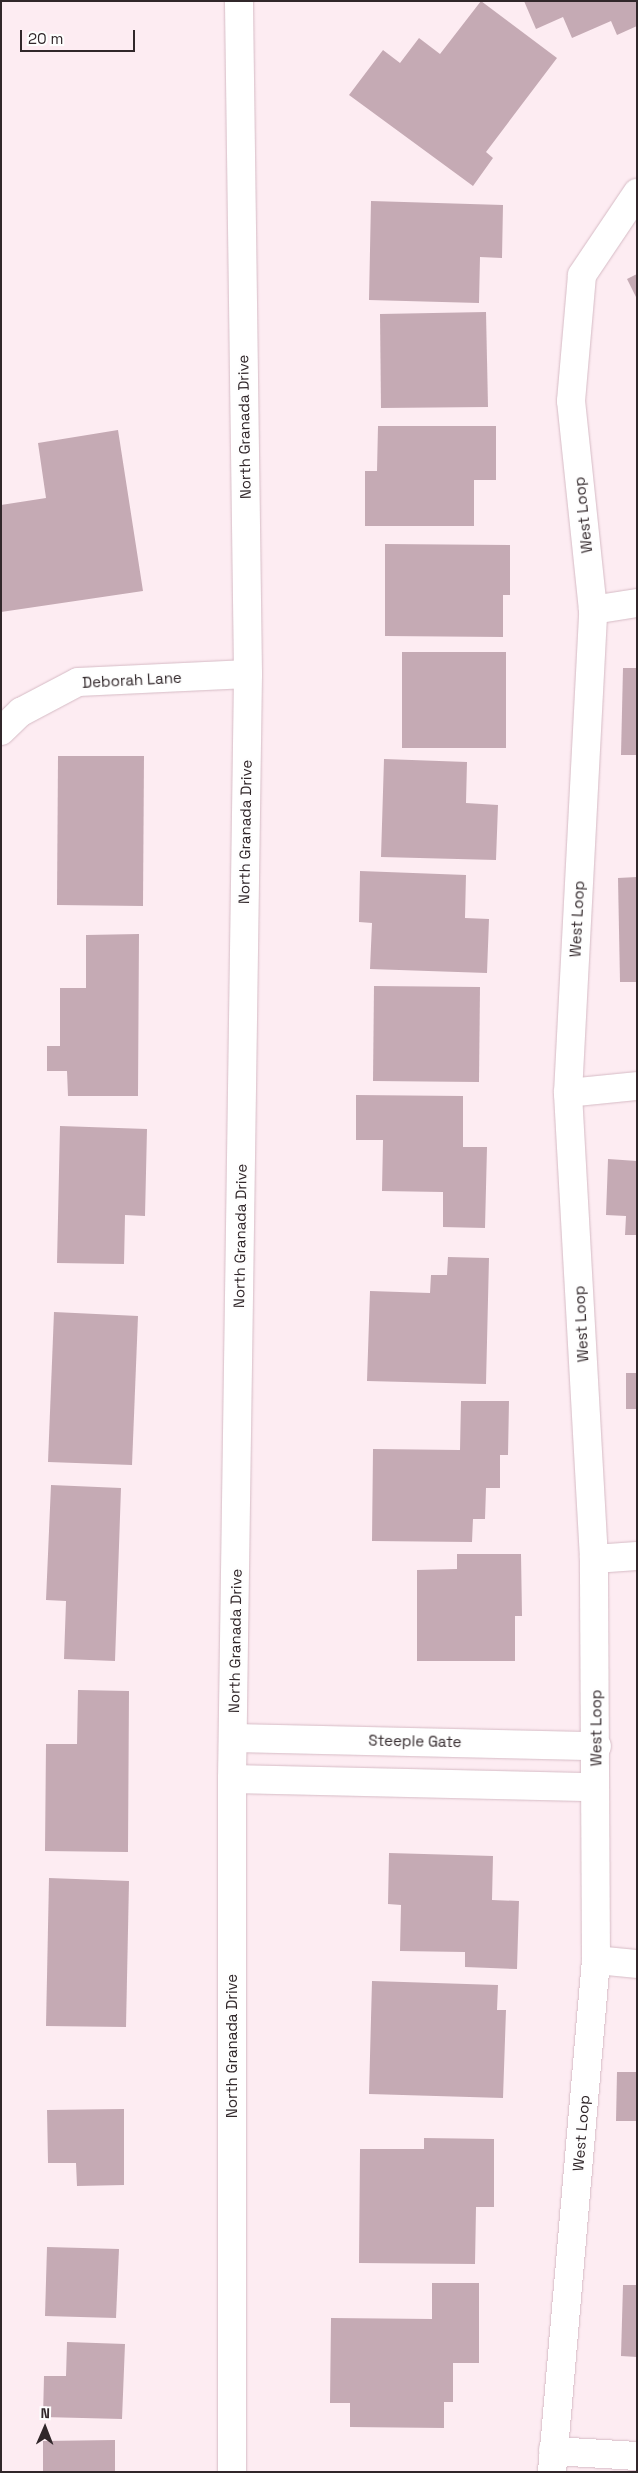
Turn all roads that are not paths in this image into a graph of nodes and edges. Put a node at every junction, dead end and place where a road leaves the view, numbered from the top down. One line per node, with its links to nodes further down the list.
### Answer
1 (239, 1): 5 (street, North Granada Drive)
2 (637, 193): 4 (street, West Loop)
3 (637, 603): 4 (street)
4 (594, 610): 8 (street, West Loop)
5 (248, 674): 6 (street, Deborah Lane); 11 (street, North Granada Drive)
6 (1, 730)
7 (637, 1086): 8 (street)
8 (568, 1093): 10 (street, West Loop)
9 (637, 1556): 10 (street)
10 (594, 1559): 12 (street, West Loop)
11 (234, 1738): 12 (street, Steeple Gate); 13 (street, North Granada Drive)
12 (597, 1746): 14 (street, West Loop)
13 (232, 1779): 14 (street); 19 (street, North Granada Drive)
14 (595, 1787): 15 (street, West Loop)
15 (596, 1960): 16 (street); 18 (street, West Loop)
16 (637, 1964)
17 (637, 2456): 18 (street)
18 (553, 2461)
19 (232, 2472)

